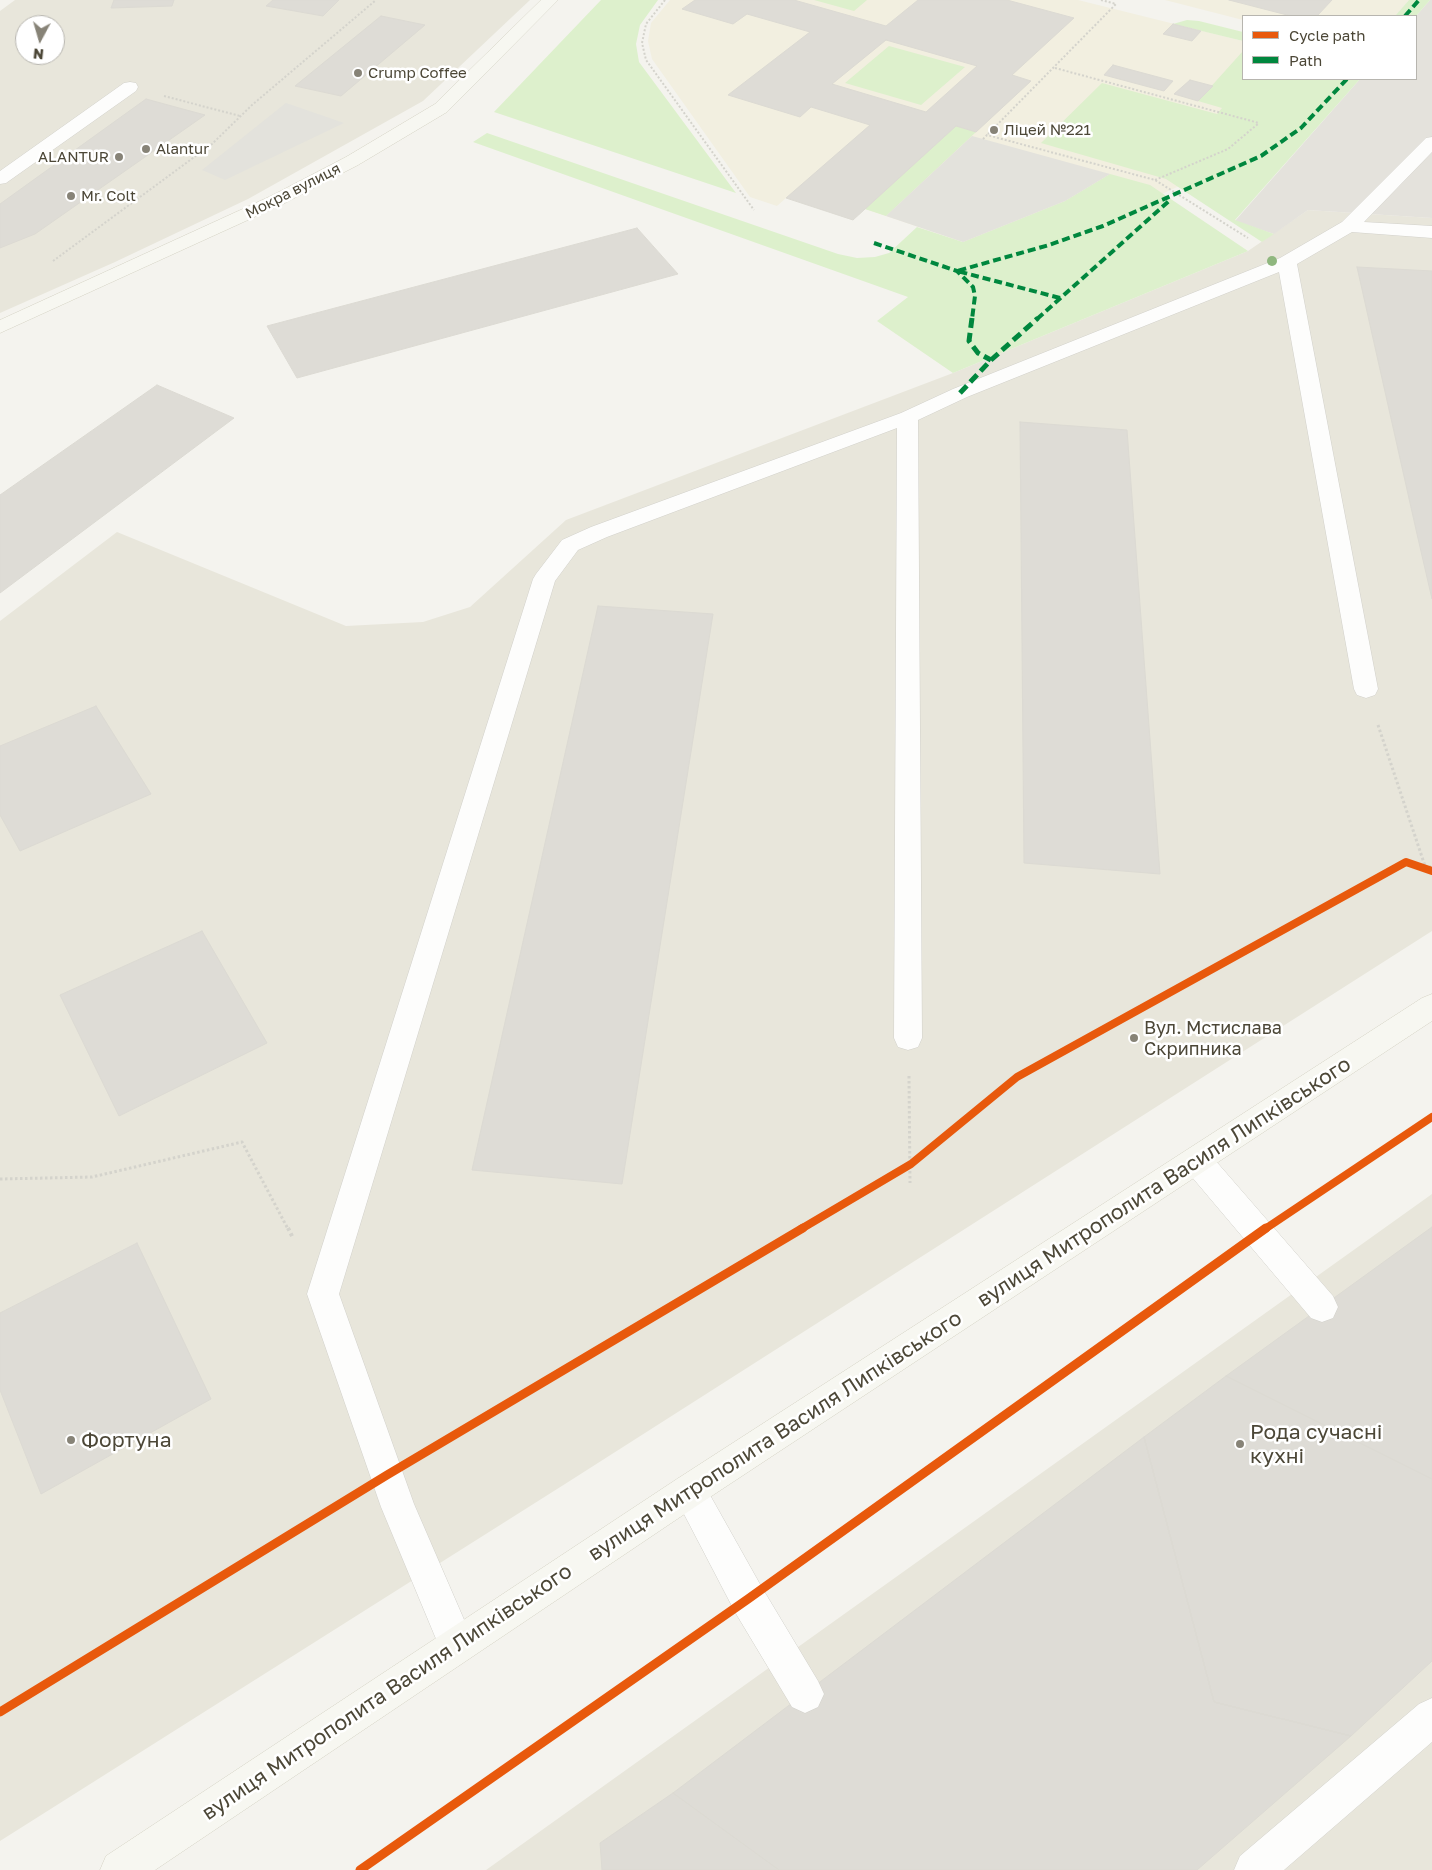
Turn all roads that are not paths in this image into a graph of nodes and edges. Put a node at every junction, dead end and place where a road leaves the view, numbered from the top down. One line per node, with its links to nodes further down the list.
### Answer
1 (550, 0): 8 (main road, Мокра вулиця)
2 (130, 87): 4 (lane)
3 (1432, 142): 5 (lane)
4 (0, 179)
5 (1349, 226): 6 (lane); 7 (lane)
6 (1432, 232)
7 (1287, 262): 9 (lane); 10 (lane)
8 (0, 327)
9 (908, 417): 12 (lane); 16 (lane)
10 (1366, 689)
11 (1432, 1006): 13 (main road, вулиця Митрополита Василя Липківського)
12 (908, 1038)
13 (1198, 1161): 14 (lane); 15 (main road, вулиця Митрополита Василя Липківського)
14 (1322, 1307)
15 (689, 1491): 16 (main road, вулиця Митрополита Василя Липківського); 17 (lane)
16 (457, 1645): 19 (main road, вулиця Митрополита Василя Липківського)
17 (805, 1694)
18 (1432, 1717): 20 (lane)
19 (120, 1870)
20 (1254, 1870)

